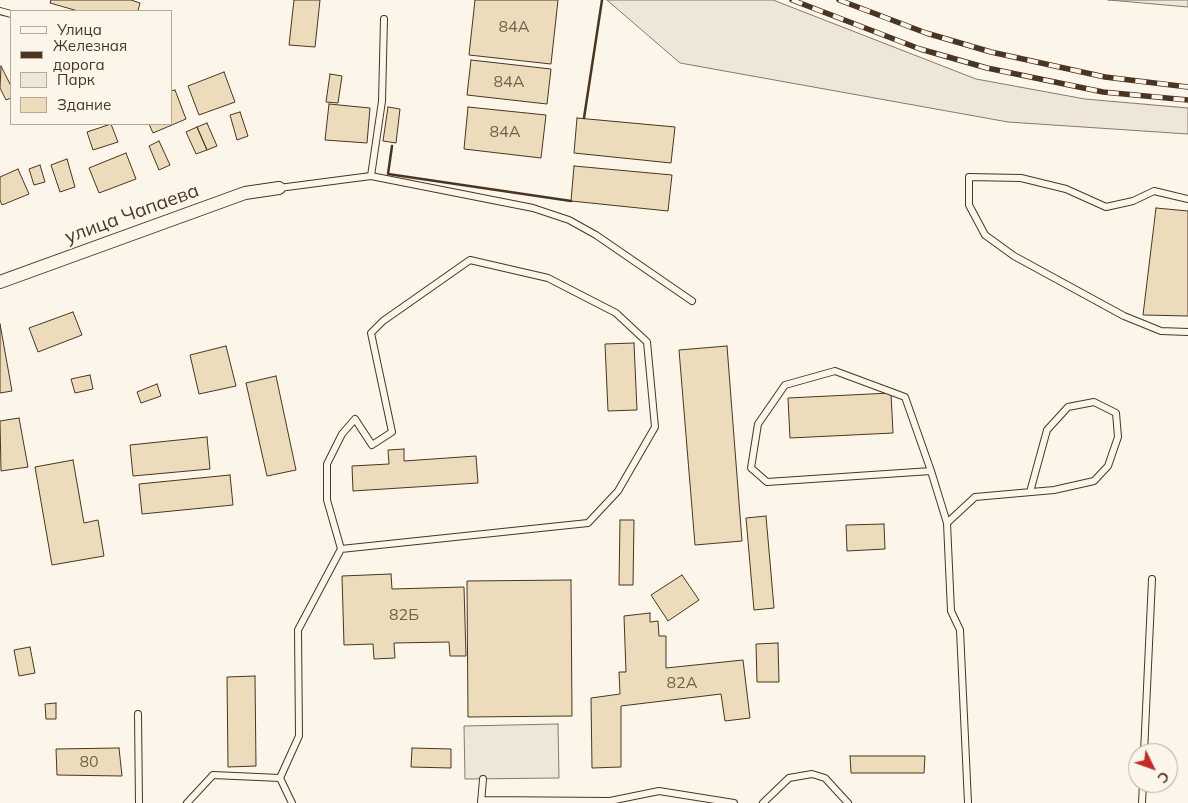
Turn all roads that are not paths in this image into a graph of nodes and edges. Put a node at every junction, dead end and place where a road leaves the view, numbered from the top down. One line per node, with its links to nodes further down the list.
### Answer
1 (384, 19): 2 (lane)
2 (371, 176): 3 (lane); 6 (lane)
3 (279, 188): 5 (street, улица Чапаева)
4 (1188, 199): 7 (lane)
5 (0, 282)
6 (692, 301)
7 (1188, 332)
8 (931, 471): 8 (lane); 10 (lane)
9 (1030, 492): 9 (lane); 10 (lane)
10 (947, 523): 25 (lane)
11 (341, 549): 11 (lane); 15 (lane)
12 (1152, 580): 14 (lane)
13 (138, 714): 19 (lane)
14 (1144, 743)
15 (280, 778): 20 (lane); 21 (lane)
16 (483, 779): 17 (lane)
17 (481, 802): 18 (lane)
18 (611, 802): 22 (lane)
19 (139, 803)
20 (187, 803)
21 (292, 803)
22 (734, 803)
23 (763, 803): 24 (lane)
24 (848, 803)
25 (968, 803)

